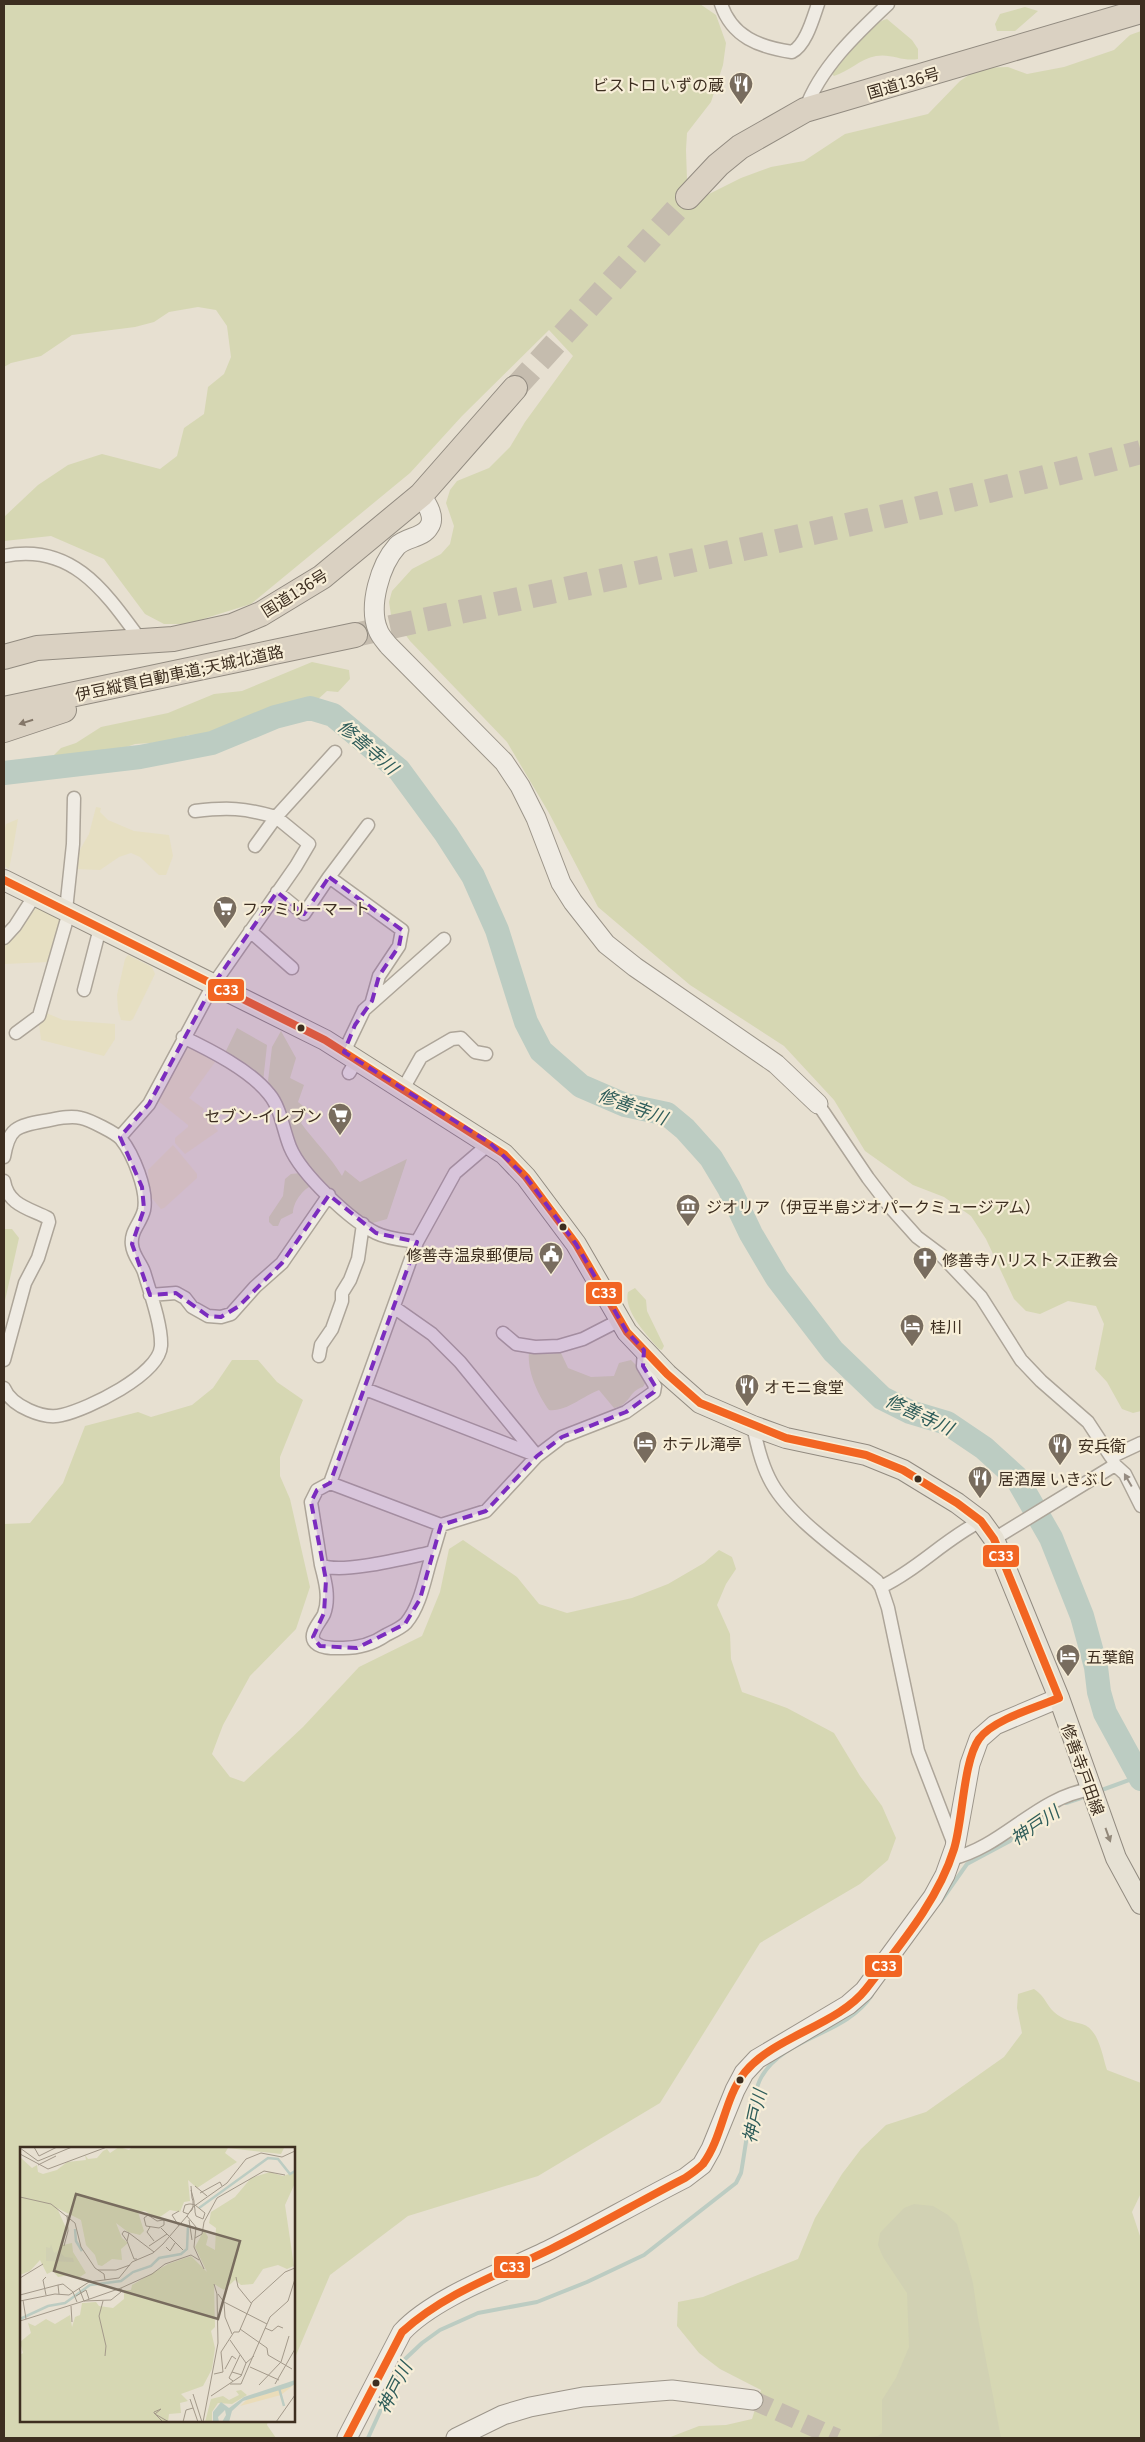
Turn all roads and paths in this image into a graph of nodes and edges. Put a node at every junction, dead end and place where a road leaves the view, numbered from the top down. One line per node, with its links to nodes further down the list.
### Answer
1 (721, 4): 2 (street)
2 (818, 4)
3 (888, 4): 5 (street)
4 (1141, 11): 5 (highway, 国道136号)
5 (805, 110): 6 (highway, 国道136号)
6 (688, 197)
7 (515, 388): 8 (highway, 国道136号)
8 (421, 495): 11 (highway, 国道136号); 42 (street)
9 (4, 556): 11 (street)
10 (355, 635): 13 (highway, 伊豆縦貫自動車道;天城北道路)
11 (142, 642): 12 (highway, 国道136号)
12 (4, 657)
13 (207, 666): 14 (highway, 伊豆縦貫自動車道;天城北道路); 17 (highway, one-way to 17)
14 (179, 672): 15 (highway); 16 (highway, 伊豆縦貫自動車道;天城北道路)
15 (4, 695)
16 (4, 709)
17 (4, 730)
18 (335, 752): 21 (street)
19 (74, 798): 28 (street)
20 (195, 811): 21 (street)
21 (276, 817): 23 (street); 26 (street)
22 (368, 825): 24 (street)
23 (254, 846)
24 (329, 877): 26 (street); 36 (street)
25 (4, 880): 27 (main road, 修善寺戸田線)
26 (277, 892): 30 (street)
27 (35, 895): 28 (main road, 修善寺戸田線); 31 (street)
28 (67, 911): 29 (main road, 修善寺戸田線); 37 (street)
29 (100, 928): 34 (main road, 修善寺戸田線); 35 (street)
30 (250, 931): 33 (street); 34 (street)
31 (4, 938)
32 (444, 939): 36 (street)
33 (292, 968)
34 (213, 984): 38 (street); 40 (main road, 修善寺戸田線)
35 (84, 990)
36 (372, 1001): 40 (street)
37 (16, 1033)
38 (183, 1037): 43 (street); 47 (street)
39 (486, 1054): 41 (street)
40 (350, 1062): 41 (main road, 修善寺戸田線)
41 (389, 1086): 44 (main road, 修善寺戸田線)
42 (818, 1104): 62 (street)
43 (120, 1138): 45 (street); 50 (street)
44 (490, 1143): 49 (street); 52 (main road, 修善寺戸田線)
45 (4, 1157)
46 (4, 1181): 56 (street)
47 (329, 1195): 48 (street); 50 (street)
48 (363, 1224): 49 (street); 55 (street)
49 (417, 1242): 51 (street)
50 (150, 1295): 57 (street)
51 (395, 1308): 58 (street); 61 (street)
52 (620, 1320): 53 (street); 54 (main road, 修善寺戸田線)
53 (503, 1333)
54 (644, 1350): 59 (main road, 修善寺戸田線); 61 (street)
55 (319, 1356)
56 (4, 1360)
57 (4, 1388)
58 (365, 1388): 61 (street); 63 (street)
59 (753, 1426): 65 (main road, 修善寺戸田線); 70 (street)
60 (1141, 1443): 62 (street)
61 (537, 1456): 66 (street)
62 (1113, 1461): 64 (street, one-way to 62); 67 (street)
63 (330, 1483): 66 (street); 69 (street)
64 (1141, 1506)
65 (981, 1521): 67 (main road, 修善寺戸田線); 70 (street)
66 (441, 1525): 68 (street)
67 (994, 1539): 71 (main road, 修善寺戸田線)
68 (433, 1552): 69 (street); 69 (street)
69 (321, 1565)
70 (881, 1587): 73 (street)
71 (1059, 1698): 72 (main road, 修善寺戸田線); 73 (street)
72 (1092, 1789): 73 (street); 74 (main road, 修善寺戸田線, one-way to 74)
73 (953, 1853): 76 (street)
74 (1141, 1904)
75 (753, 2400): 77 (street)
76 (347, 2438)
77 (456, 2438)

